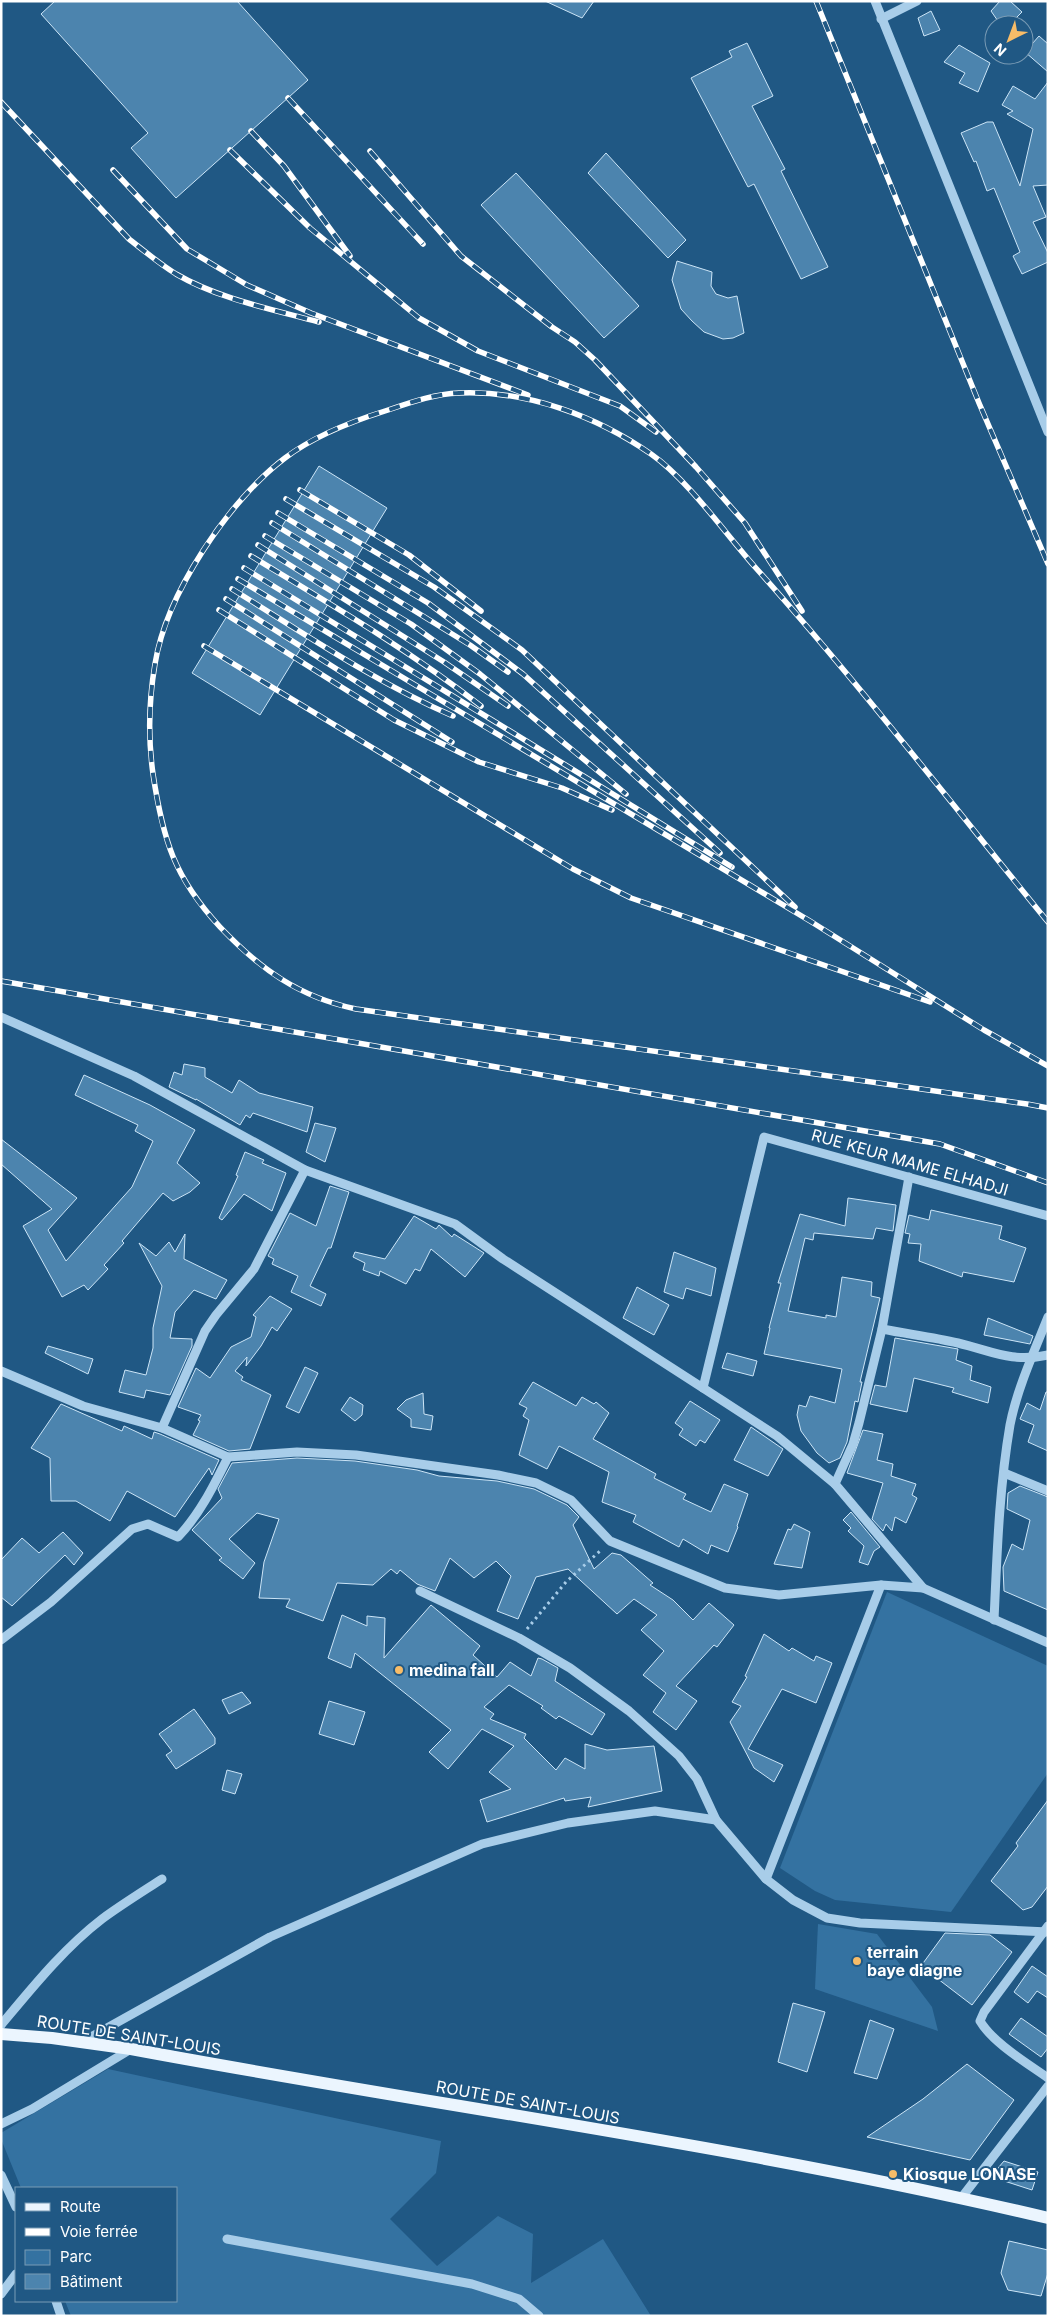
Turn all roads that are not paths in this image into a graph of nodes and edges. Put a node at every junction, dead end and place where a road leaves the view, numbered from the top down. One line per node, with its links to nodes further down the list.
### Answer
1 (875, 1): 3 (street)
2 (917, 1): 3 (street)
3 (881, 19): 4 (street)
4 (1044, 415): 5 (street)
5 (1048, 432)
6 (1, 1017): 7 (street)
7 (305, 1170): 15 (street); 16 (street)
8 (909, 1177): 9 (street, RUE KEUR MAME ELHADJI); 11 (street); 15 (street, RUE KEUR MAME ELHADJI)
9 (1048, 1216)
10 (1048, 1317): 13 (street)
11 (882, 1329): 13 (street); 19 (street)
12 (1048, 1355): 13 (street)
13 (1031, 1359): 18 (street)
14 (1, 1371): 16 (street)
15 (702, 1388): 19 (street)
16 (162, 1428): 17 (street)
17 (228, 1457): 21 (street); 25 (street)
18 (1004, 1472): 20 (street); 24 (street)
19 (835, 1484): 22 (street)
20 (1048, 1491)
21 (881, 1585): 22 (street); 29 (street)
22 (923, 1588): 24 (street)
23 (420, 1591): 27 (street)
24 (994, 1620): 26 (street)
25 (1, 1640)
26 (1048, 1643)
27 (716, 1820): 29 (street); 32 (street)
28 (162, 1879): 31 (street)
29 (766, 1879): 30 (street)
30 (1046, 1930): 34 (street)
31 (3, 2029): 32 (main road, ROUTE DE SAINT-LOUIS)
32 (82, 2042): 33 (main road, ROUTE DE SAINT-LOUIS)
33 (130, 2049): 36 (street); 38 (main road, ROUTE DE SAINT-LOUIS)
34 (1048, 2078)
35 (1048, 2086): 38 (street)
36 (1, 2124)
37 (1, 2176): 39 (street)
38 (962, 2197): 40 (main road, ROUTE DE SAINT-LOUIS)
39 (15, 2205)
40 (1048, 2218)
41 (227, 2239): 46 (street)
42 (15, 2275): 43 (street)
43 (1, 2294)
44 (56, 2302): 45 (street)
45 (61, 2316)
46 (539, 2316)

